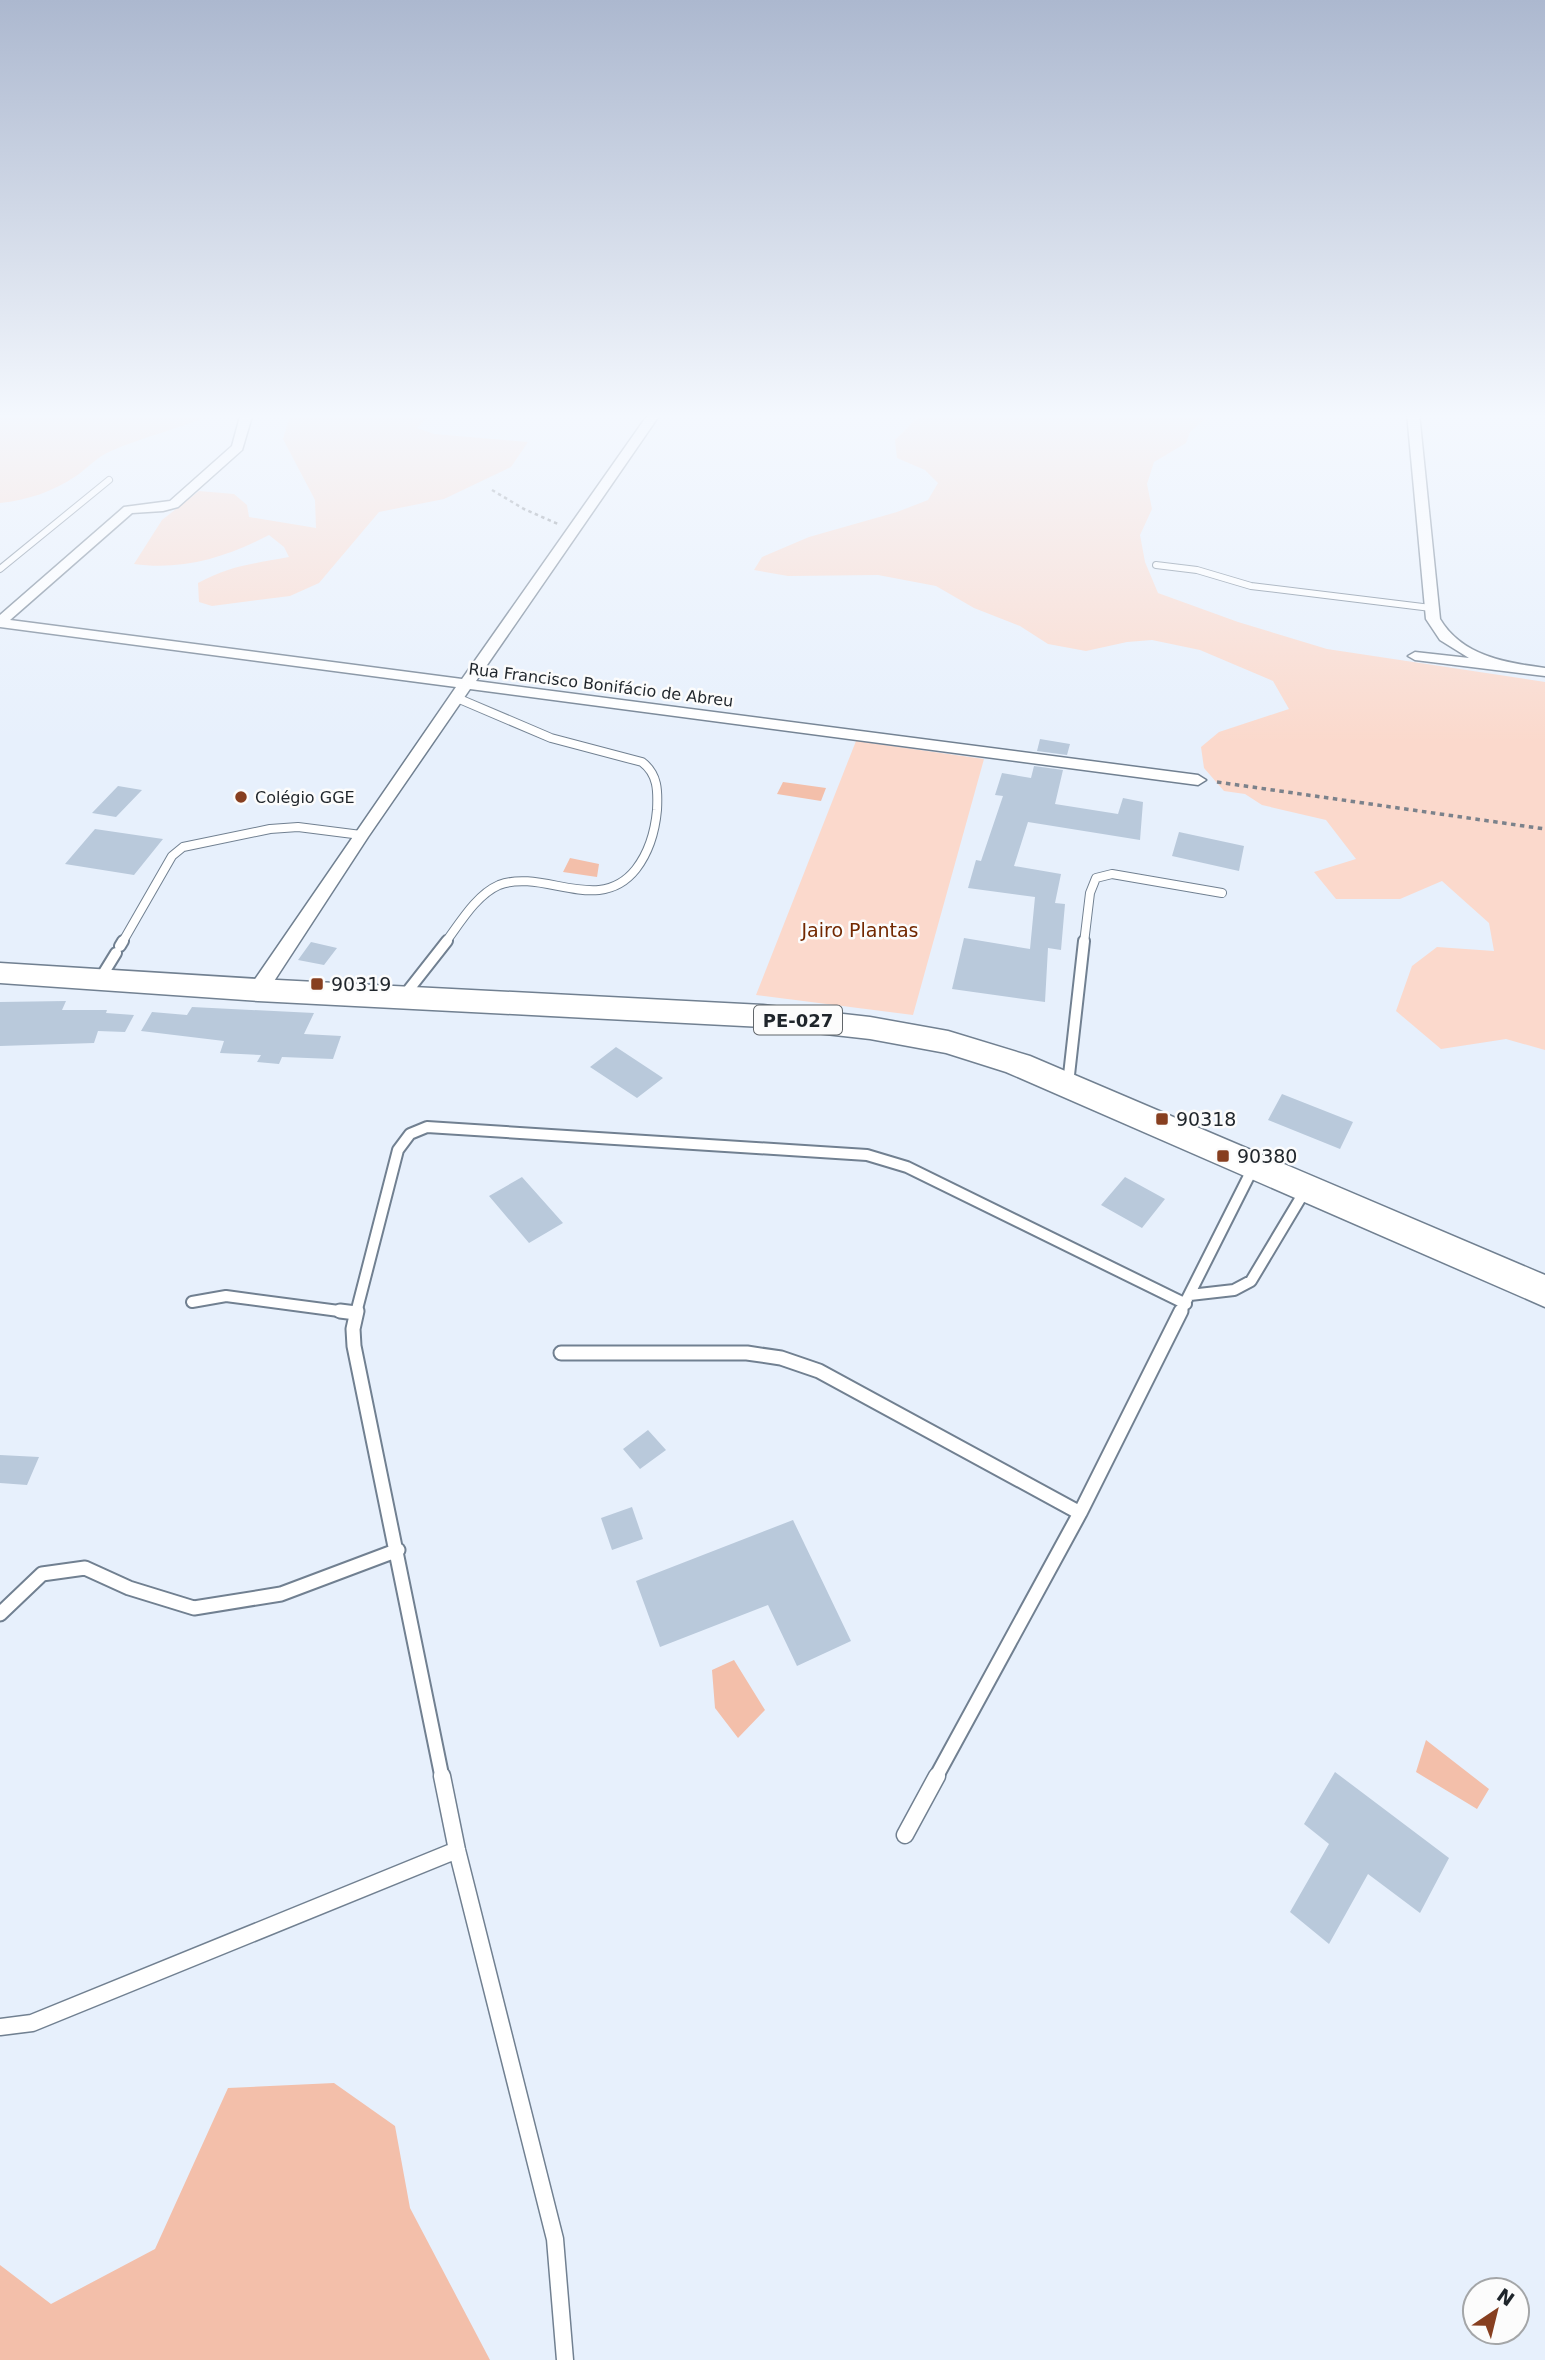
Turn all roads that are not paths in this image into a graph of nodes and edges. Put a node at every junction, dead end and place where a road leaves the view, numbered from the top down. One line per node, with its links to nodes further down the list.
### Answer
1 (56, 523): 6 (lane)
2 (113, 523): 8 (street)
3 (580, 523): 12 (street)
4 (1424, 523): 7 (street)
5 (1156, 565): 7 (lane)
6 (0, 569)
7 (1432, 608): 10 (street)
8 (0, 623): 12 (street, Rua Francisco Bonifácio de Abreu)
9 (1415, 656): 10 (street)
10 (1500, 666): 11 (street)
11 (1545, 672)
12 (462, 692): 13 (street, Rua Francisco Bonifácio de Abreu); 14 (street); 19 (lane)
13 (1198, 780)
14 (361, 835): 16 (lane); 18 (street)
15 (1222, 893): 20 (lane)
16 (112, 959): 17 (main road, PE-027); 18 (main road, PE-027)
17 (0, 972)
18 (258, 990): 19 (main road, PE-027)
19 (403, 997): 20 (main road, PE-027)
20 (1068, 1084): 21 (main road, PE-027)
21 (1255, 1165): 22 (main road, PE-027); 24 (lane)
22 (1306, 1189): 23 (main road, PE-027); 24 (lane)
23 (1545, 1292)
24 (1188, 1300): 26 (lane); 28 (lane)
25 (192, 1303): 26 (lane)
26 (356, 1313): 29 (lane)
27 (561, 1353): 28 (lane)
28 (1080, 1513): 31 (lane)
29 (398, 1550): 30 (lane); 32 (lane)
30 (0, 1614)
31 (905, 1835)
32 (457, 1850): 33 (lane); 34 (lane)
33 (0, 2027)
34 (565, 2360)

